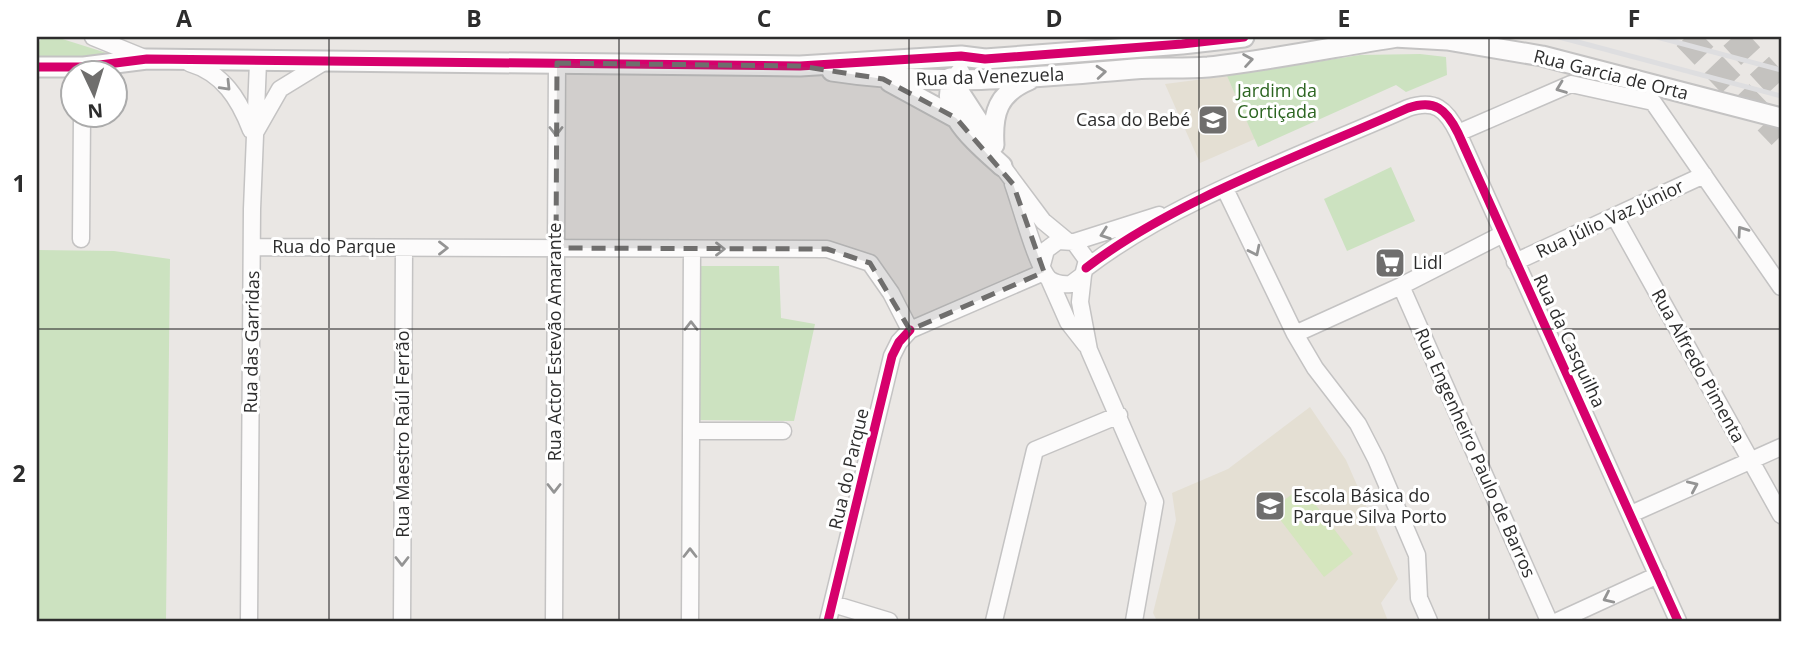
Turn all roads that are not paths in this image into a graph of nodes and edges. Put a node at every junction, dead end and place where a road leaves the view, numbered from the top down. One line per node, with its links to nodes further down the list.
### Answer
1 (93, 37): 9 (street, Rua da Venezuela)
2 (1142, 37): 6 (street)
3 (1244, 37): 5 (street)
4 (1395, 37): 16 (street, Rua Garcia de Orta, one-way to 4); 21 (street, Rua Garcia de Orta)
5 (1182, 39): 6 (street, Rua da Venezuela); 16 (street)
6 (1109, 48): 8 (street, Rua da Venezuela)
7 (917, 57): 8 (street, Rua da Venezuela); 14 (street, Rua da Venezuela); 19 (street)
8 (985, 58): 19 (street)
9 (148, 60): 10 (street, Rua da Venezuela); 15 (street, Rua da Venezuela)
10 (176, 60): 11 (street, Rua da Venezuela); 24 (street, one-way to 24)
11 (258, 62): 12 (street, Rua da Venezuela); 24 (street, Rua das Garridas)
12 (324, 62): 13 (street, Rua da Venezuela); 24 (street)
13 (556, 63): 14 (street, Rua da Venezuela); 37 (street, Rua Actor Estevão Amarante, one-way to 37)
14 (800, 65): 18 (street, Rua da Venezuela)
15 (37, 67)
16 (1181, 67): 17 (street, Rua da Venezuela, one-way to 16)
17 (1033, 78): 19 (street, Rua da Venezuela); 25 (street)
18 (883, 79): 19 (street, Rua da Venezuela); 20 (street)
19 (952, 80): 20 (street); 25 (street)
20 (956, 118): 26 (street)
21 (1781, 118)
22 (82, 130): 33 (street)
23 (1458, 133): 27 (street, one-way to 23); 29 (street, Rua da Casquilha); 32 (street, Rua da Casquilha)
24 (254, 136): 35 (street, Rua das Garridas)
25 (994, 146): 26 (street)
26 (1002, 166): 28 (street)
27 (1704, 175): 31 (street, Rua Júlio Vaz Júnior); 43 (street, one-way to 27)
28 (1013, 184): 34 (street); 41 (street)
29 (1225, 189): 30 (street); 45 (street, one-way to 45)
30 (1181, 209): 34 (street, one-way to 34); 40 (street)
31 (1615, 217): 39 (street, Rua Júlio Vaz Júnior); 51 (street, Rua Alfredo Pimenta)
32 (1503, 234): 39 (street, Rua da Casquilha); 42 (street)
33 (81, 239)
34 (1070, 241): 40 (street); 41 (street)
35 (253, 247): 36 (street, Rua do Parque); 56 (street, Rua das Garridas)
36 (404, 248): 37 (street, Rua do Parque, one-way to 37); 57 (street, Rua Maestro Raúl Ferrão, one-way to 57)
37 (556, 248): 38 (street, Rua do Parque); 58 (street, Rua Actor Estevão Amarante, one-way to 58)
38 (692, 249): 44 (street, Rua do Parque, one-way to 44); 48 (street, one-way to 38)
39 (1516, 262): 52 (street, Rua da Casquilha)
40 (1084, 271): 41 (street); 46 (street)
41 (1045, 272): 44 (street); 46 (street)
42 (1401, 286): 45 (street); 65 (street, Rua Engenheiro Paulo de Barros)
43 (1781, 287)
44 (910, 330): 55 (street, Rua do Parque)
45 (1295, 334): 64 (street)
46 (1089, 350): 47 (street)
47 (1119, 415): 62 (street); 63 (street)
48 (691, 431): 49 (street); 59 (street, one-way to 48)
49 (783, 431)
50 (1781, 447): 51 (street)
51 (1751, 461): 52 (street, one-way to 51); 53 (street, Rua Alfredo Pimenta)
52 (1631, 514): 54 (street, Rua da Casquilha)
53 (1781, 515)
54 (1658, 575): 66 (street, one-way to 66); 67 (street, Rua da Casquilha)
55 (832, 604): 60 (street, Rua do Parque); 61 (street)
56 (249, 621)
57 (402, 621)
58 (554, 621)
59 (690, 621)
60 (828, 621)
61 (889, 621)
62 (994, 621)
63 (1133, 621)
64 (1429, 621)
65 (1549, 621)
66 (1558, 621)
67 (1678, 621)

